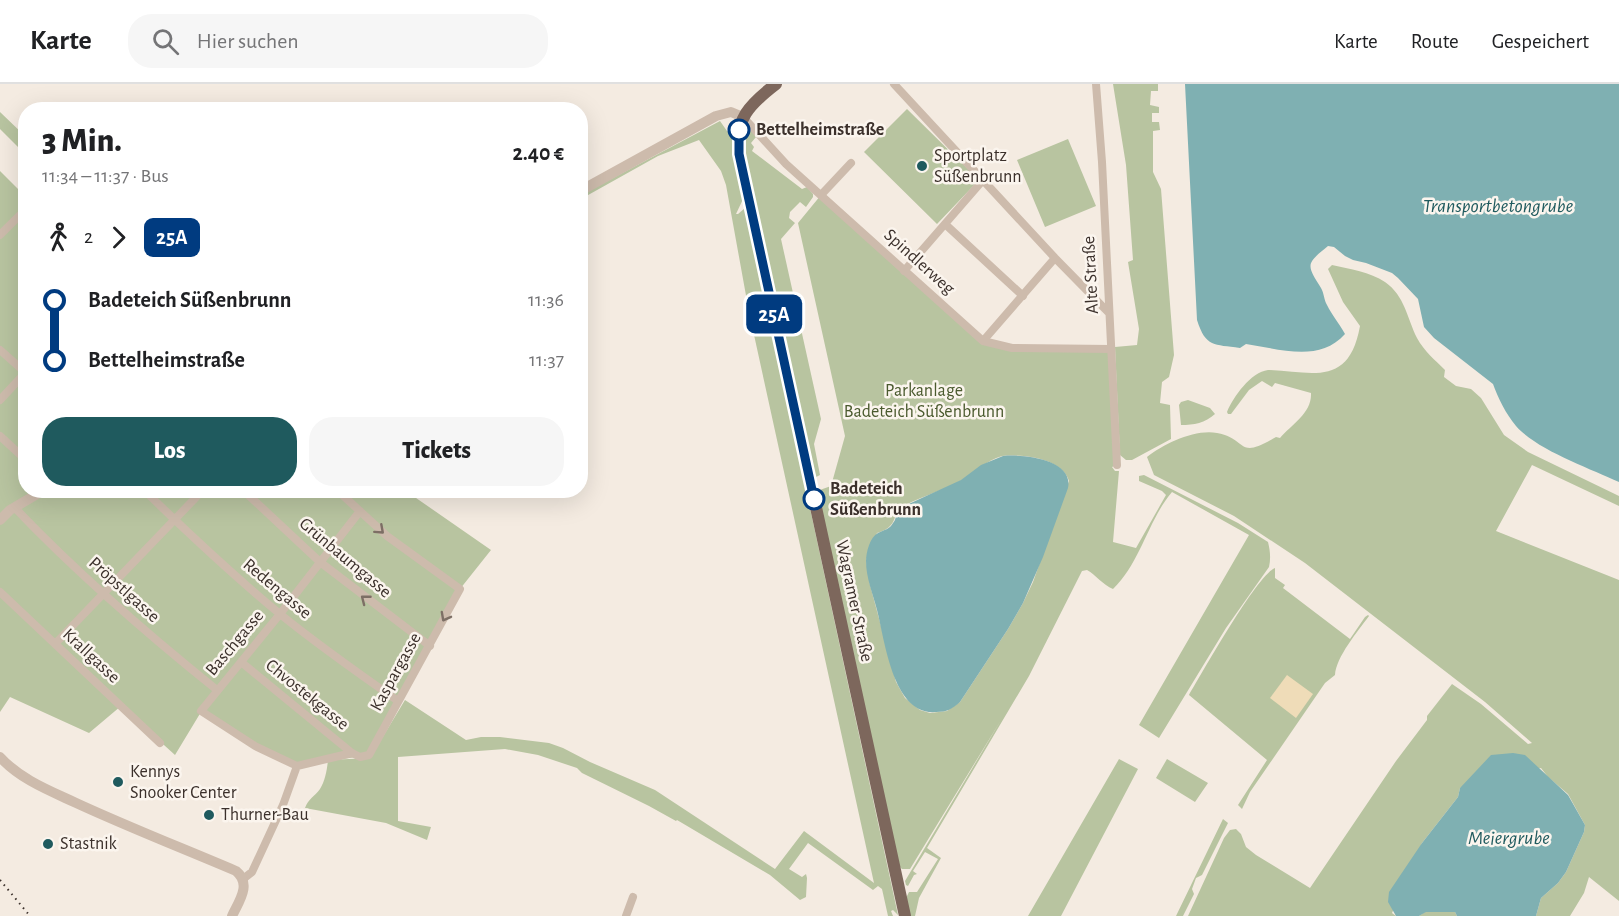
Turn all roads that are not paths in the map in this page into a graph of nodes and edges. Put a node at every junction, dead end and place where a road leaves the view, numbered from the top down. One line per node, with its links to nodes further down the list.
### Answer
1 (776, 84): 4 (main road)
2 (894, 84): 6 (street)
3 (1096, 84): 15 (street, Alte Straße)
4 (743, 117): 7 (street); 8 (street, Spindlerweg); 51 (main road, Wagramer Straße)
5 (851, 163): 8 (street)
6 (984, 179): 10 (street); 12 (street)
7 (588, 187)
8 (821, 195): 13 (street, Spindlerweg)
9 (18, 217): 11 (street)
10 (945, 224): 13 (street); 14 (street)
11 (0, 235)
12 (1055, 258): 14 (street); 15 (street)
13 (904, 271): 16 (street, Spindlerweg)
14 (1023, 296): 16 (street)
15 (1109, 313): 17 (street, Alte Straße)
16 (983, 340): 17 (street, Spindlerweg)
17 (1111, 349): 24 (street, Alte Straße)
18 (0, 351): 19 (street)
19 (18, 367)
20 (18, 381): 21 (street)
21 (0, 400)
22 (0, 435): 23 (street)
23 (18, 452)
24 (1117, 465)
25 (31, 498): 30 (street)
26 (152, 498): 32 (street, Redengasse)
27 (194, 498): 32 (street)
28 (252, 498): 34 (street, Grünbaumgasse)
29 (346, 498): 31 (street)
30 (15, 508): 33 (street); 36 (street, Pröpstlgasse)
31 (360, 511): 34 (street, Baschgasse); 39 (street, Kaspargasse, one-way to 39)
32 (174, 519): 36 (street); 37 (street, Redengasse)
33 (0, 520)
34 (320, 562): 37 (street, Baschgasse); 39 (street, Grünbaumgasse, one-way to 34)
35 (0, 592): 38 (street, Krallgasse)
36 (102, 594): 38 (street); 41 (street, Pröpstlgasse)
37 (280, 614): 40 (street, Baschgasse); 42 (street, Redengasse)
38 (55, 644): 43 (street, Krallgasse)
39 (430, 646): 42 (street, Kaspargasse)
40 (241, 662): 41 (street, Baschgasse); 44 (street, Chvostekgasse)
41 (217, 690): 46 (street, Baschgasse)
42 (398, 701): 44 (street, Kaspargasse)
43 (160, 743)
44 (352, 753): 46 (street)
45 (0, 757): 47 (street)
46 (297, 766): 47 (street)
47 (243, 879): 49 (street)
48 (633, 897): 50 (street)
49 (232, 916)
50 (626, 916)
51 (905, 916)

